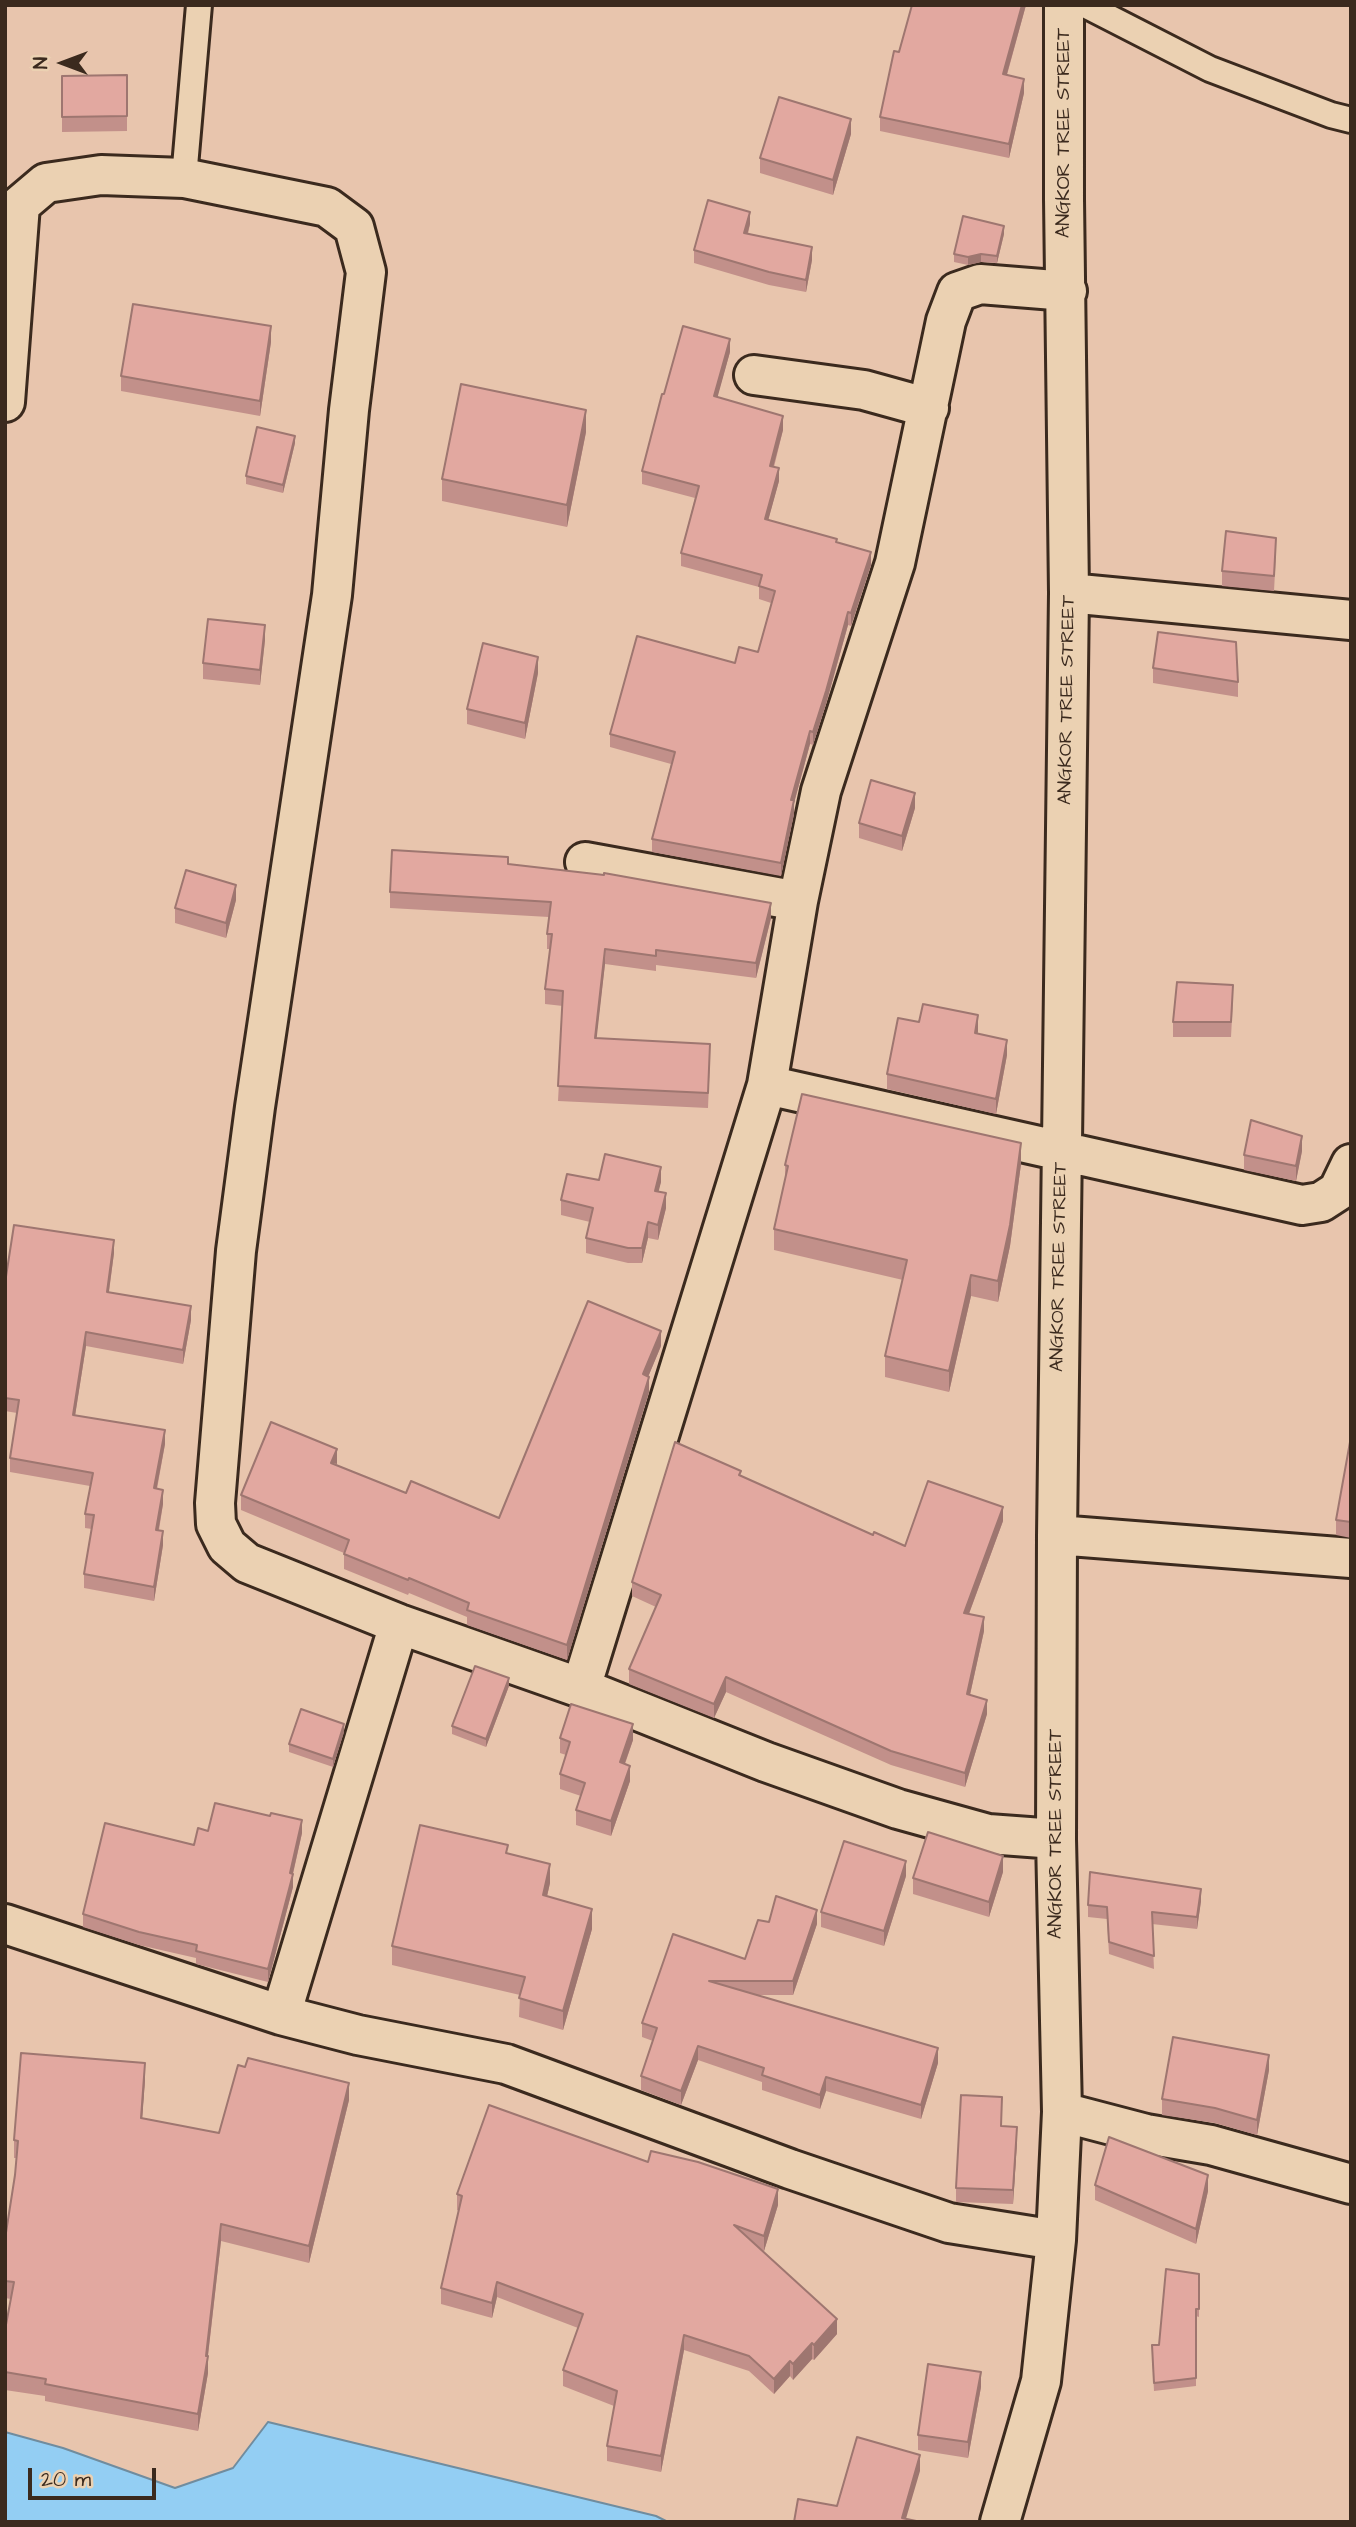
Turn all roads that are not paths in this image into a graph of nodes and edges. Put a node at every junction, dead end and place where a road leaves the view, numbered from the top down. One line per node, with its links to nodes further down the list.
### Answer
1 (199, 5): 5 (lane)
2 (1064, 5): 6 (street, ANGKOR TREE STREET)
3 (1084, 5): 4 (lane)
4 (1351, 120)
5 (184, 178): 8 (street); 19 (street)
6 (1066, 291): 9 (street); 10 (street, ANGKOR TREE STREET)
7 (754, 375): 9 (street)
8 (5, 402)
9 (929, 408): 13 (street)
10 (1069, 593): 11 (street); 15 (street, ANGKOR TREE STREET)
11 (1351, 620)
12 (585, 862): 13 (street)
13 (797, 901): 14 (street)
14 (767, 1085): 15 (street); 20 (street)
15 (1062, 1151): 16 (street); 17 (street, ANGKOR TREE STREET)
16 (1351, 1164)
17 (1057, 1535): 18 (street); 21 (street, ANGKOR TREE STREET)
18 (1351, 1558)
19 (399, 1624): 20 (street); 23 (street)
20 (580, 1688): 21 (street)
21 (1056, 1839): 24 (street, ANGKOR TREE STREET)
22 (5, 1924): 23 (street)
23 (281, 2015): 26 (street)
24 (1062, 2112): 25 (street); 26 (street, ANGKOR TREE STREET)
25 (1351, 2184)
26 (1056, 2240): 27 (street, ANGKOR TREE STREET)
27 (1000, 2522)

